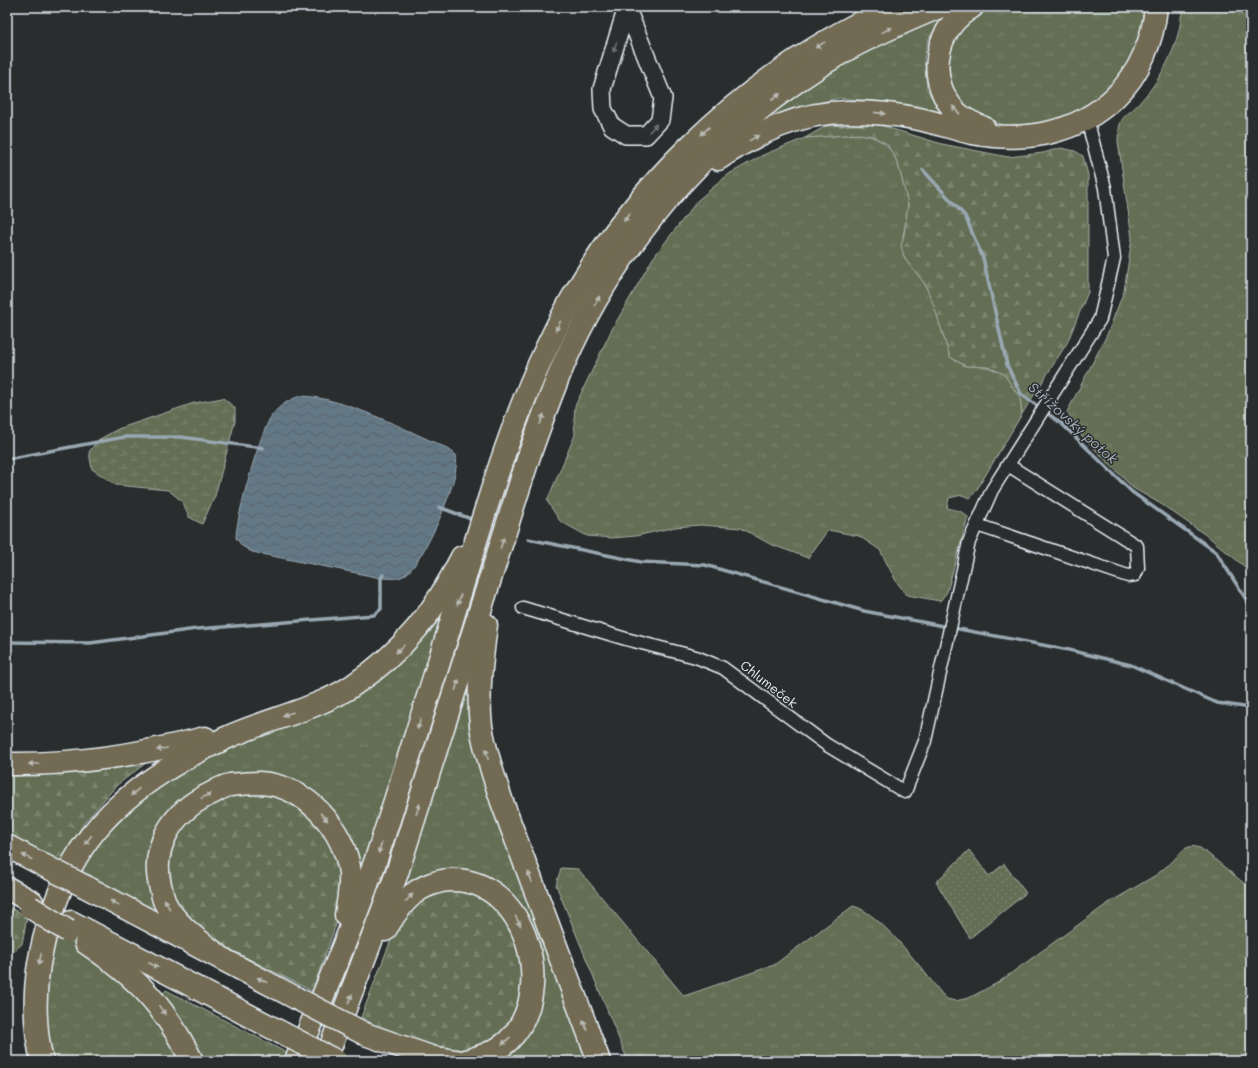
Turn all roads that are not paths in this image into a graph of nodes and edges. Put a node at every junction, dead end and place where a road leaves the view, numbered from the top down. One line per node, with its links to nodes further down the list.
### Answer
1 (878, 7): 7 (highway)
2 (892, 7): 7 (highway)
3 (939, 7): 10 (highway, one-way to 3)
4 (972, 7): 9 (highway, one-way to 4)
5 (1156, 7): 8 (highway)
6 (627, 8): 6 (street, one-way to 6)
7 (842, 31): 12 (highway, one-way to 12)
8 (1087, 118): 9 (highway); 11 (street)
9 (1030, 136): 10 (highway, one-way to 9)
10 (685, 180): 14 (highway, one-way to 10)
11 (1008, 465): 13 (street); 13 (street)
12 (500, 470): 16 (highway, one-way to 16); 21 (highway, one-way to 21)
13 (977, 525): 15 (street, Chlumeček)
14 (490, 580): 23 (highway, one-way to 14); 33 (highway, one-way to 14)
15 (523, 608)
16 (254, 726): 17 (highway, one-way to 17); 25 (highway, one-way to 25)
17 (7, 764)
18 (7, 846): 22 (highway, one-way to 18, bridge)
19 (7, 889): 20 (highway)
20 (70, 927): 26 (highway, one-way to 26); 29 (highway, one-way to 29, bridge)
21 (338, 959): 22 (highway, one-way to 21); 27 (highway)
22 (224, 960): 24 (highway, one-way to 22, bridge)
23 (363, 965): 28 (highway, one-way to 23); 32 (highway, one-way to 32)
24 (364, 1034): 30 (highway); 31 (highway)
25 (42, 1061)
26 (192, 1061)
27 (296, 1061)
28 (325, 1061)
29 (336, 1061)
30 (417, 1061)
31 (456, 1061)
32 (464, 1061)
33 (599, 1061)

